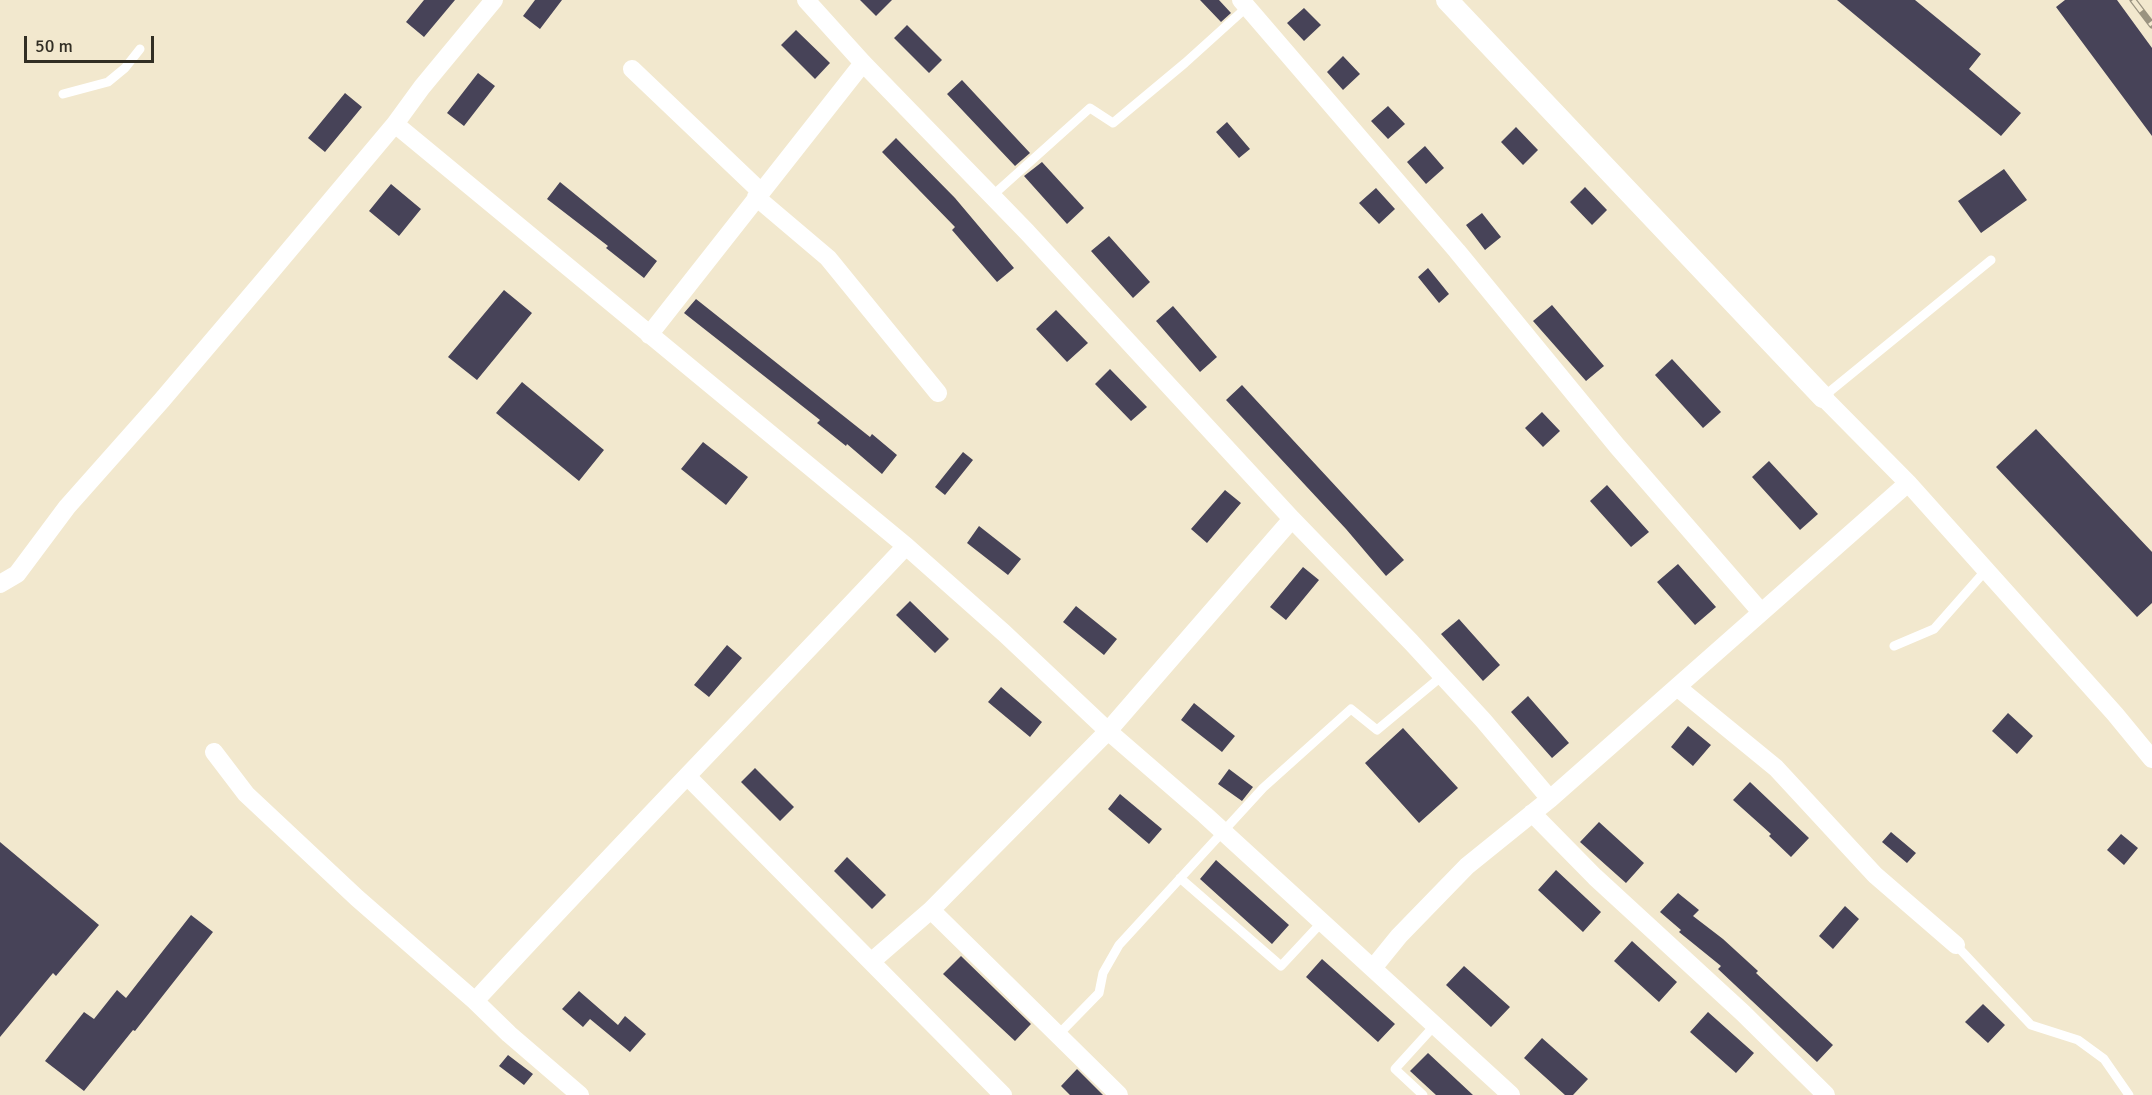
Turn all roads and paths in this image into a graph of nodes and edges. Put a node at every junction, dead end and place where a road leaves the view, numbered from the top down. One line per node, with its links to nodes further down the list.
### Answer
1 (494, 0): 9 (street)
2 (806, 0): 6 (street)
3 (1447, 0): 15 (street)
4 (1244, 4): 11 (lane); 21 (street)
5 (140, 50): 8 (lane)
6 (863, 63): 10 (street); 11 (street)
7 (632, 69): 10 (street)
8 (63, 94)
9 (395, 124): 13 (street); 20 (street)
10 (758, 194): 13 (street); 14 (street)
11 (992, 196): 17 (street)
12 (1991, 260): 15 (lane)
13 (649, 335): 18 (street)
14 (938, 393)
15 (1824, 397): 16 (street)
16 (1908, 483): 19 (street); 21 (street)
17 (1292, 519): 23 (street); 25 (street)
18 (906, 546): 25 (street); 28 (street)
19 (1986, 570): 22 (lane); 27 (street)
20 (0, 584)
21 (1761, 612): 24 (street)
22 (1894, 646)
23 (1442, 676): 29 (street); 31 (lane)
24 (1677, 687): 29 (street); 35 (street)
25 (1108, 732): 31 (street); 33 (street)
26 (214, 752): 38 (street)
27 (2152, 759)
28 (687, 776): 36 (street); 38 (street)
29 (1550, 799): 30 (street)
30 (1532, 813): 37 (street); 46 (street)
31 (1224, 832): 32 (lane); 34 (street)
32 (1180, 878): 34 (lane); 40 (lane)
33 (931, 910): 36 (street); 40 (street)
34 (1322, 922): 37 (street)
35 (1956, 945): 47 (lane)
36 (872, 962): 42 (street)
37 (1373, 968): 39 (street)
38 (475, 1001): 41 (street)
39 (1435, 1025): 44 (lane); 45 (street)
40 (1058, 1035): 43 (street)
41 (580, 1095)
42 (1003, 1095)
43 (1119, 1095)
44 (1423, 1095)
45 (1511, 1095)
46 (1826, 1095)
47 (2129, 1095)

